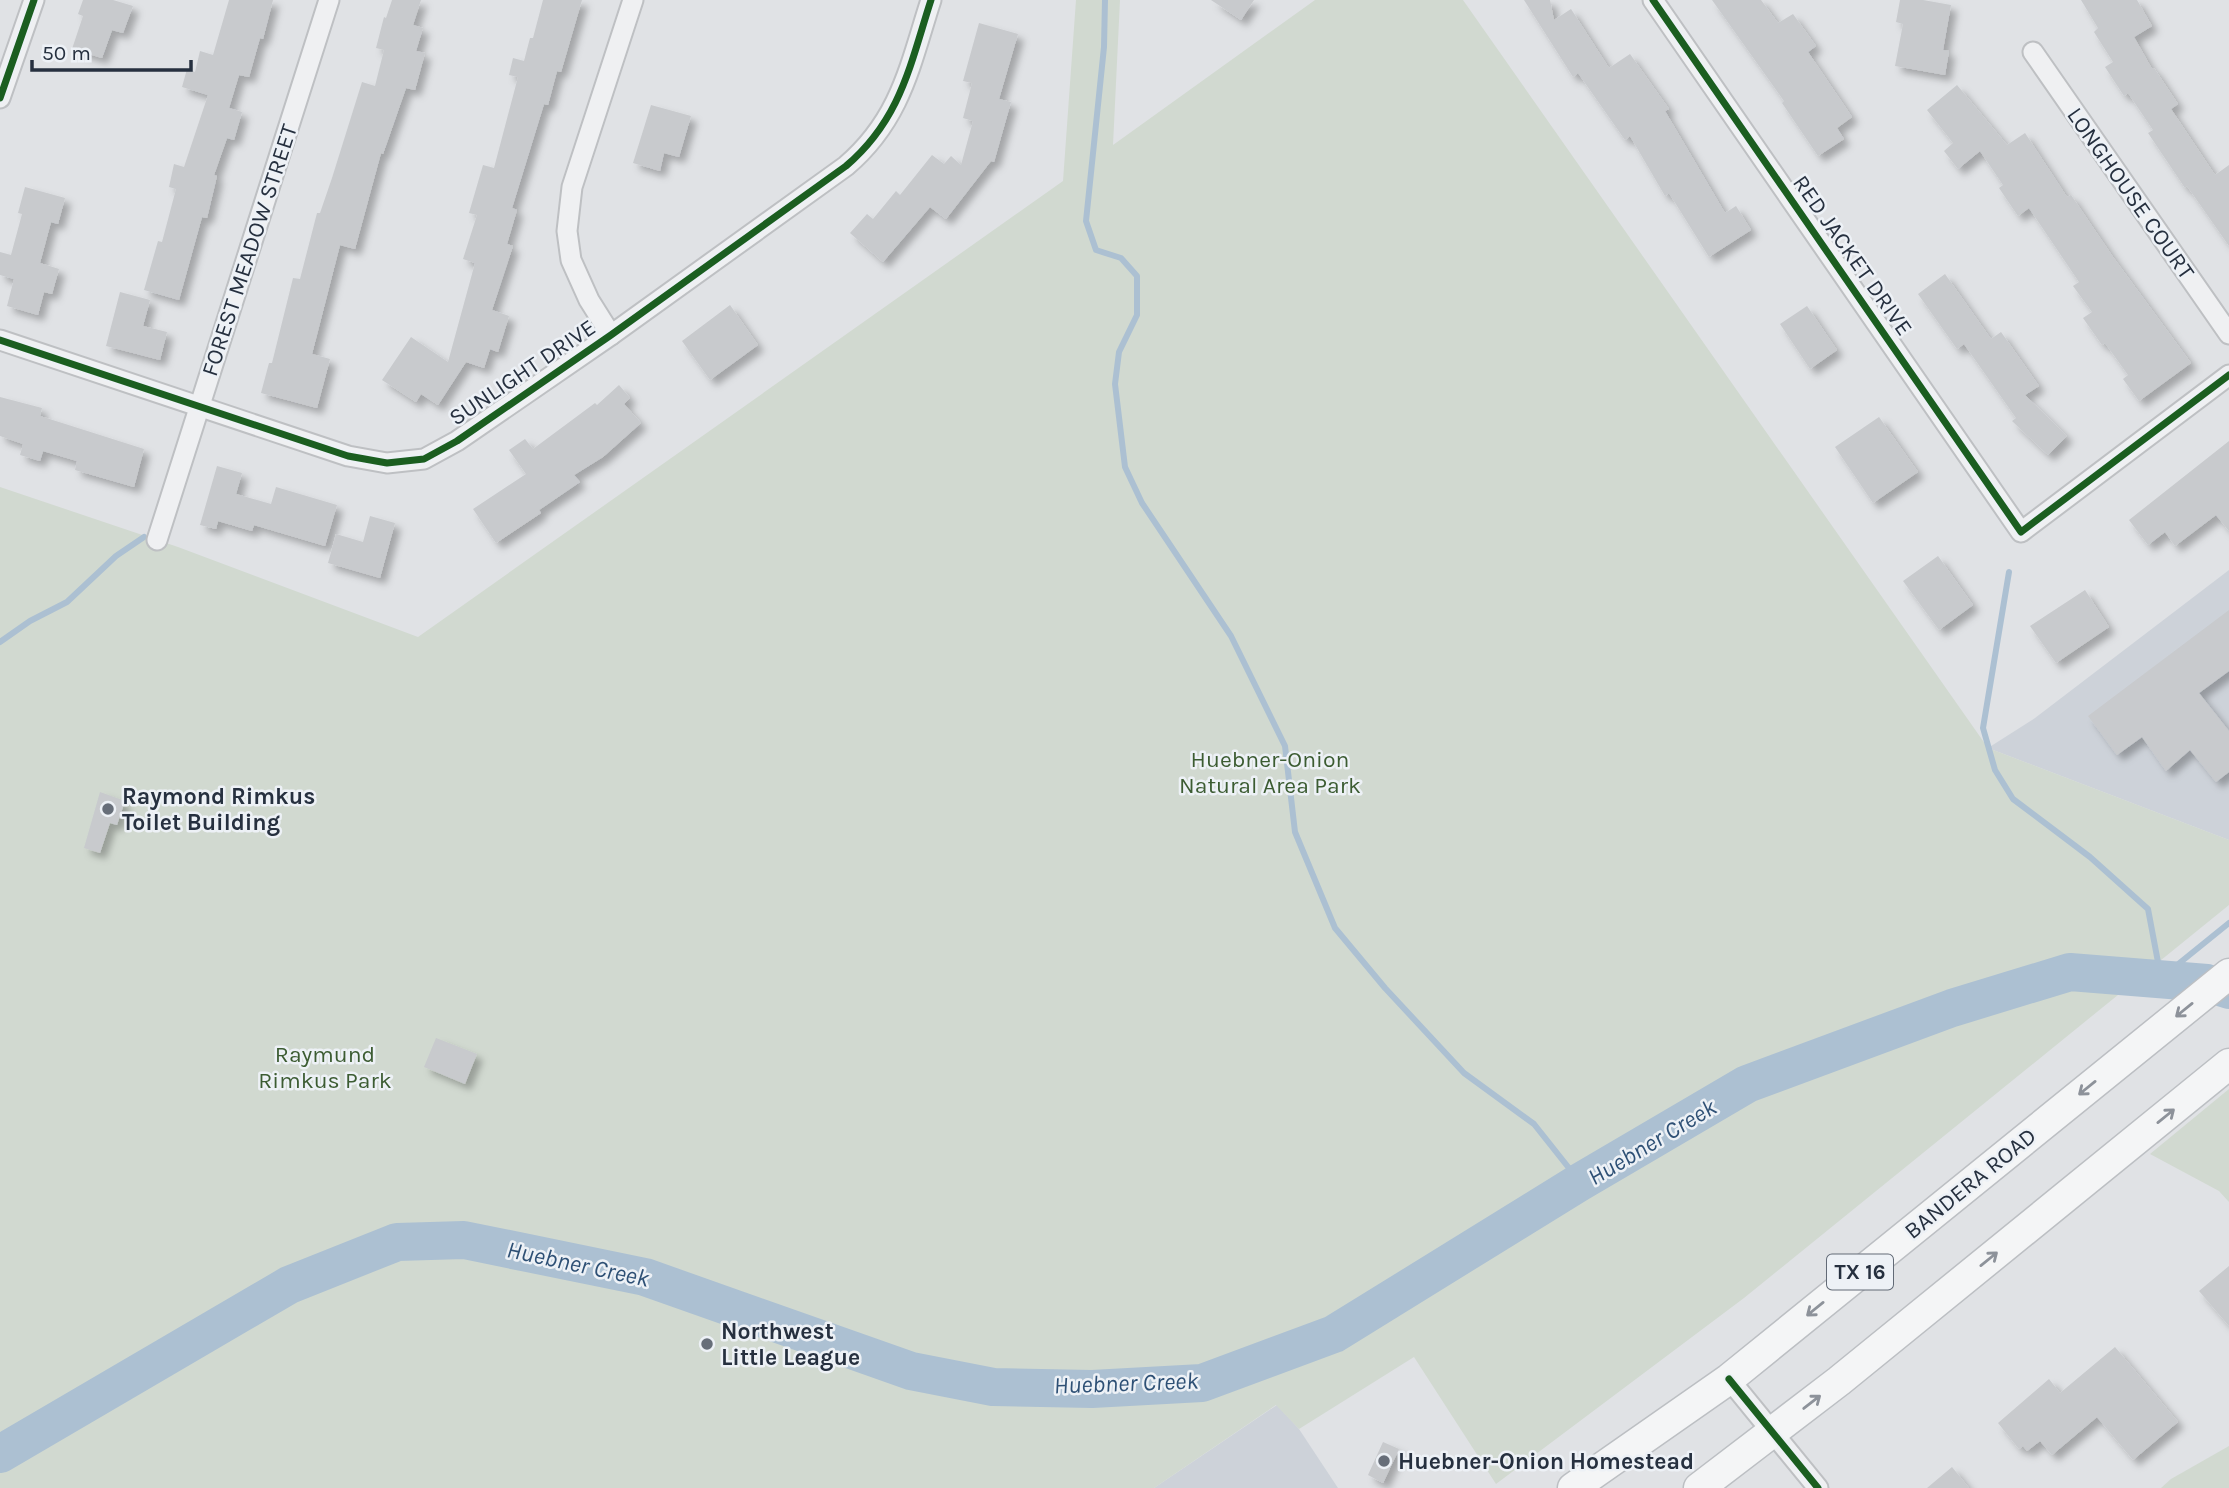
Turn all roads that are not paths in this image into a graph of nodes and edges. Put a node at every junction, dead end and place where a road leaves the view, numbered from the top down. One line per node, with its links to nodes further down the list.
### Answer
1 (34, 0): 7 (street)
2 (329, 0): 12 (street, FOREST MEADOW STREET)
3 (633, 0): 9 (street)
4 (931, 0): 9 (street, SUNLIGHT DRIVE)
5 (1653, 0): 11 (street, RED JACKET DRIVE)
6 (2034, 52): 8 (street, LONGHOUSE COURT)
7 (0, 98)
8 (2229, 334)
9 (611, 335): 12 (street, SUNLIGHT DRIVE)
10 (0, 340): 12 (street, SUNLIGHT DRIVE)
11 (2229, 375)
12 (198, 407): 13 (street, FOREST MEADOW STREET)
13 (157, 540)
14 (2229, 974): 16 (main road, BANDERA ROAD / TX 16, one-way to 16)
15 (2229, 1064): 17 (main road, one-way to 15)
16 (1728, 1379): 17 (street); 18 (main road, BANDERA ROAD / TX 16)
17 (1773, 1433): 19 (main road); 20 (street)
18 (1573, 1488)
19 (1699, 1488)
20 (1818, 1488)

